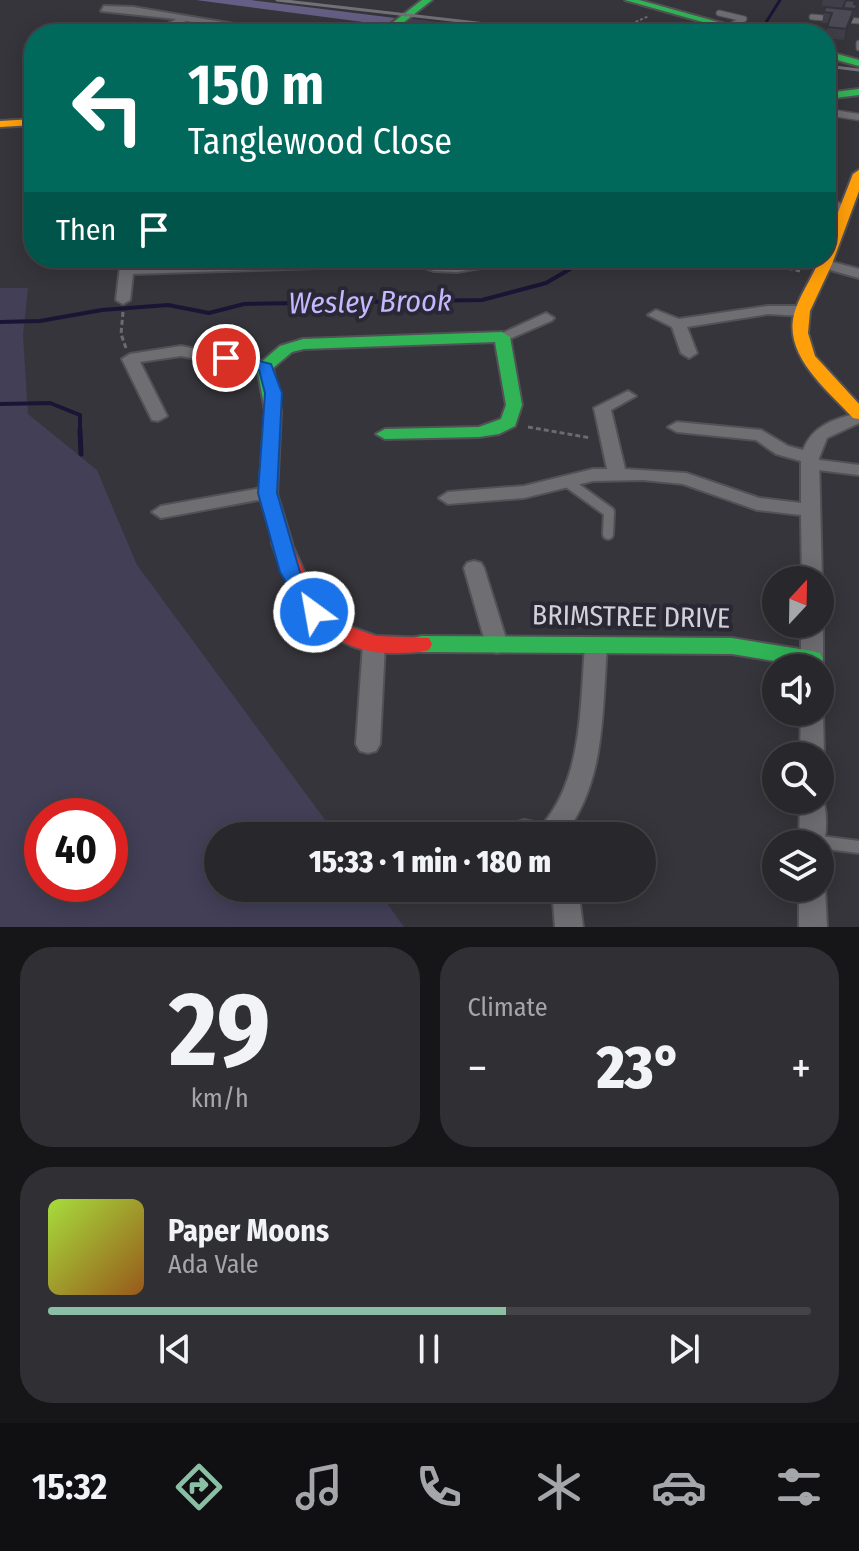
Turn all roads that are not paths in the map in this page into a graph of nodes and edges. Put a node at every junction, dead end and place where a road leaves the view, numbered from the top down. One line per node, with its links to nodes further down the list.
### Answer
1 (428, 0): 9 (street)
2 (629, 0): 10 (street)
3 (111, 11): 5 (street)
4 (812, 17): 6 (lane)
5 (183, 19): 7 (street); 8 (street)
6 (859, 21)
7 (174, 24)
8 (223, 24)
9 (396, 24)
10 (717, 24)
11 (836, 57): 12 (street)
12 (859, 63)
13 (859, 92): 14 (street)
14 (836, 94)
15 (836, 114): 16 (lane)
16 (859, 117)
17 (24, 123): 18 (street)
18 (0, 124)
19 (859, 174): 21 (street)
20 (836, 206): 21 (street)
21 (847, 208): 22 (street)
22 (836, 224)
23 (127, 268): 26 (street)
24 (822, 270): 25 (street); 27 (street)
25 (859, 274)
26 (123, 307)
27 (802, 311): 30 (street); 36 (street)
28 (656, 315): 30 (street)
29 (546, 318): 31 (street)
30 (677, 324): 32 (street)
31 (502, 337): 33 (street); 38 (street)
32 (689, 353)
33 (265, 367): 35 (street); 43 (street, BRIMSTREE DRIVE)
34 (628, 396): 41 (street)
35 (158, 416)
36 (859, 416): 39 (street)
37 (677, 427): 39 (street)
38 (385, 434)
39 (810, 461): 40 (lane); 45 (street)
40 (859, 470)
41 (617, 474): 42 (street); 45 (street)
42 (566, 481): 44 (street); 47 (lane)
43 (267, 493): 46 (street); 50 (street, BRIMSTREE DRIVE)
44 (448, 498)
45 (811, 510): 48 (street)
46 (161, 512)
47 (608, 534)
48 (812, 566)
49 (474, 568): 51 (street, BRIMSTREE DRIVE)
50 (374, 644): 51 (street, BRIMSTREE DRIVE); 54 (street)
51 (497, 645): 52 (street, BRIMSTREE DRIVE)
52 (596, 646): 53 (street, BRIMSTREE DRIVE); 55 (street)
53 (770, 654)
54 (368, 744)
55 (560, 822)
56 (834, 845): 57 (lane)
57 (859, 847)
58 (566, 902): 60 (street)
59 (812, 902): 61 (street)
60 (569, 927)
61 (813, 927)

